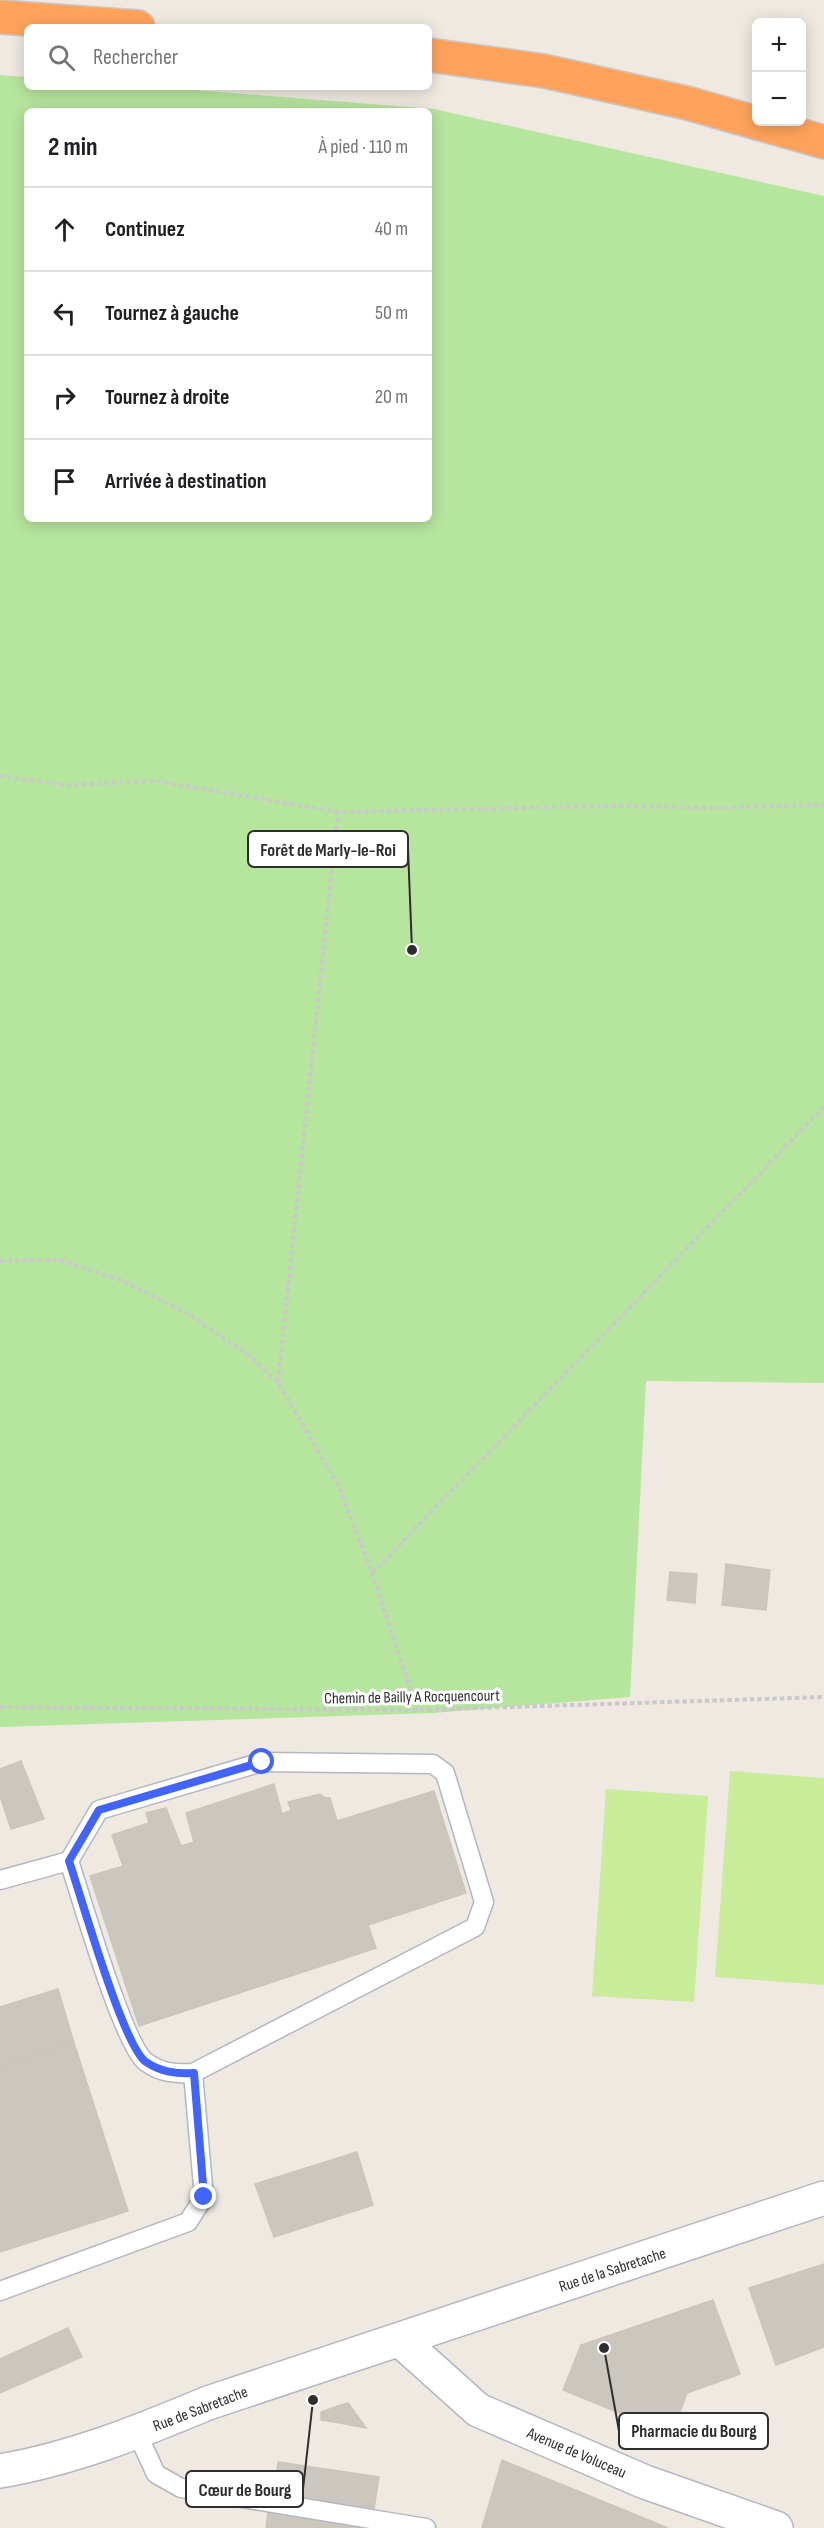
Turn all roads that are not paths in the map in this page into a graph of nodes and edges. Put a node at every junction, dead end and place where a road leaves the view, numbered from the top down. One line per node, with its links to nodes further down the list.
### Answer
1 (0, 17): 2 (highway)
2 (97, 24)
3 (432, 55): 4 (highway)
4 (824, 142)
5 (69, 1861): 6 (lane); 7 (lane); 7 (lane)
6 (0, 1880)
7 (194, 2073): 9 (lane)
8 (824, 2198): 10 (street, Rue de la Sabretache)
9 (0, 2291)
10 (400, 2340): 11 (street, Rue de Sabretache); 14 (street, Avenue de Voluceau)
11 (137, 2433): 12 (street, Rue de Sabretache); 13 (lane)
12 (0, 2471)
13 (426, 2527)
14 (776, 2528)

